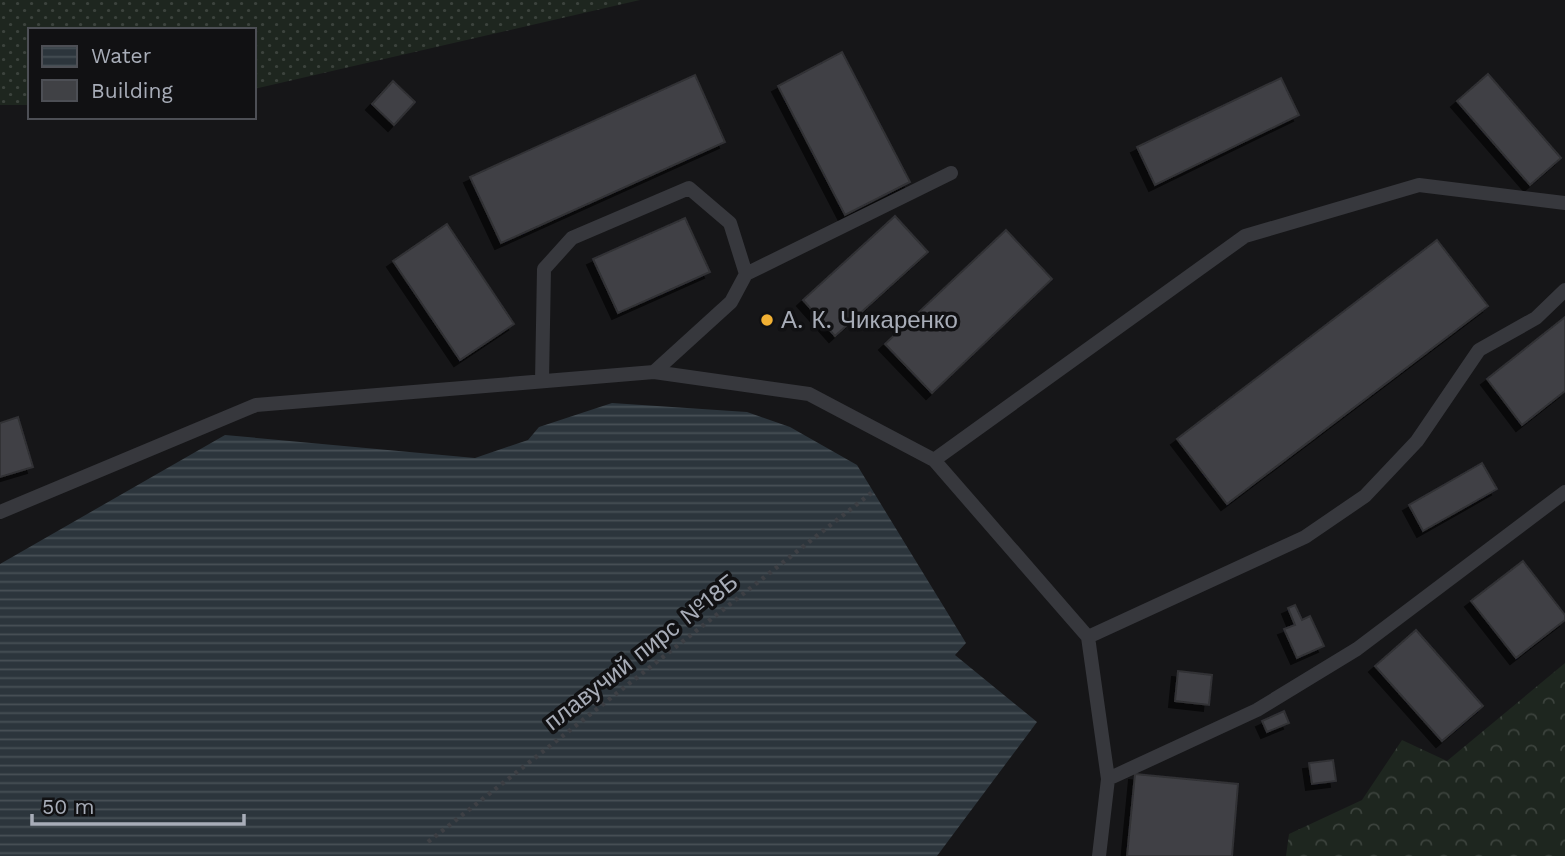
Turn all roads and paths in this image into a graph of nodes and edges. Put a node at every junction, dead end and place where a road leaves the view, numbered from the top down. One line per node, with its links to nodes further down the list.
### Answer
1 (951, 173): 3 (lane)
2 (1565, 203): 7 (lane)
3 (746, 274): 5 (lane); 6 (lane)
4 (1565, 290): 11 (lane)
5 (654, 372): 6 (lane); 7 (lane)
6 (542, 382): 10 (lane)
7 (933, 460): 11 (lane)
8 (875, 490): 13 (path, плавучий пирс №18Б)
9 (1565, 492): 12 (lane)
10 (0, 512)
11 (1088, 637): 12 (lane)
12 (1108, 779): 14 (lane)
13 (428, 842)
14 (1098, 856)

